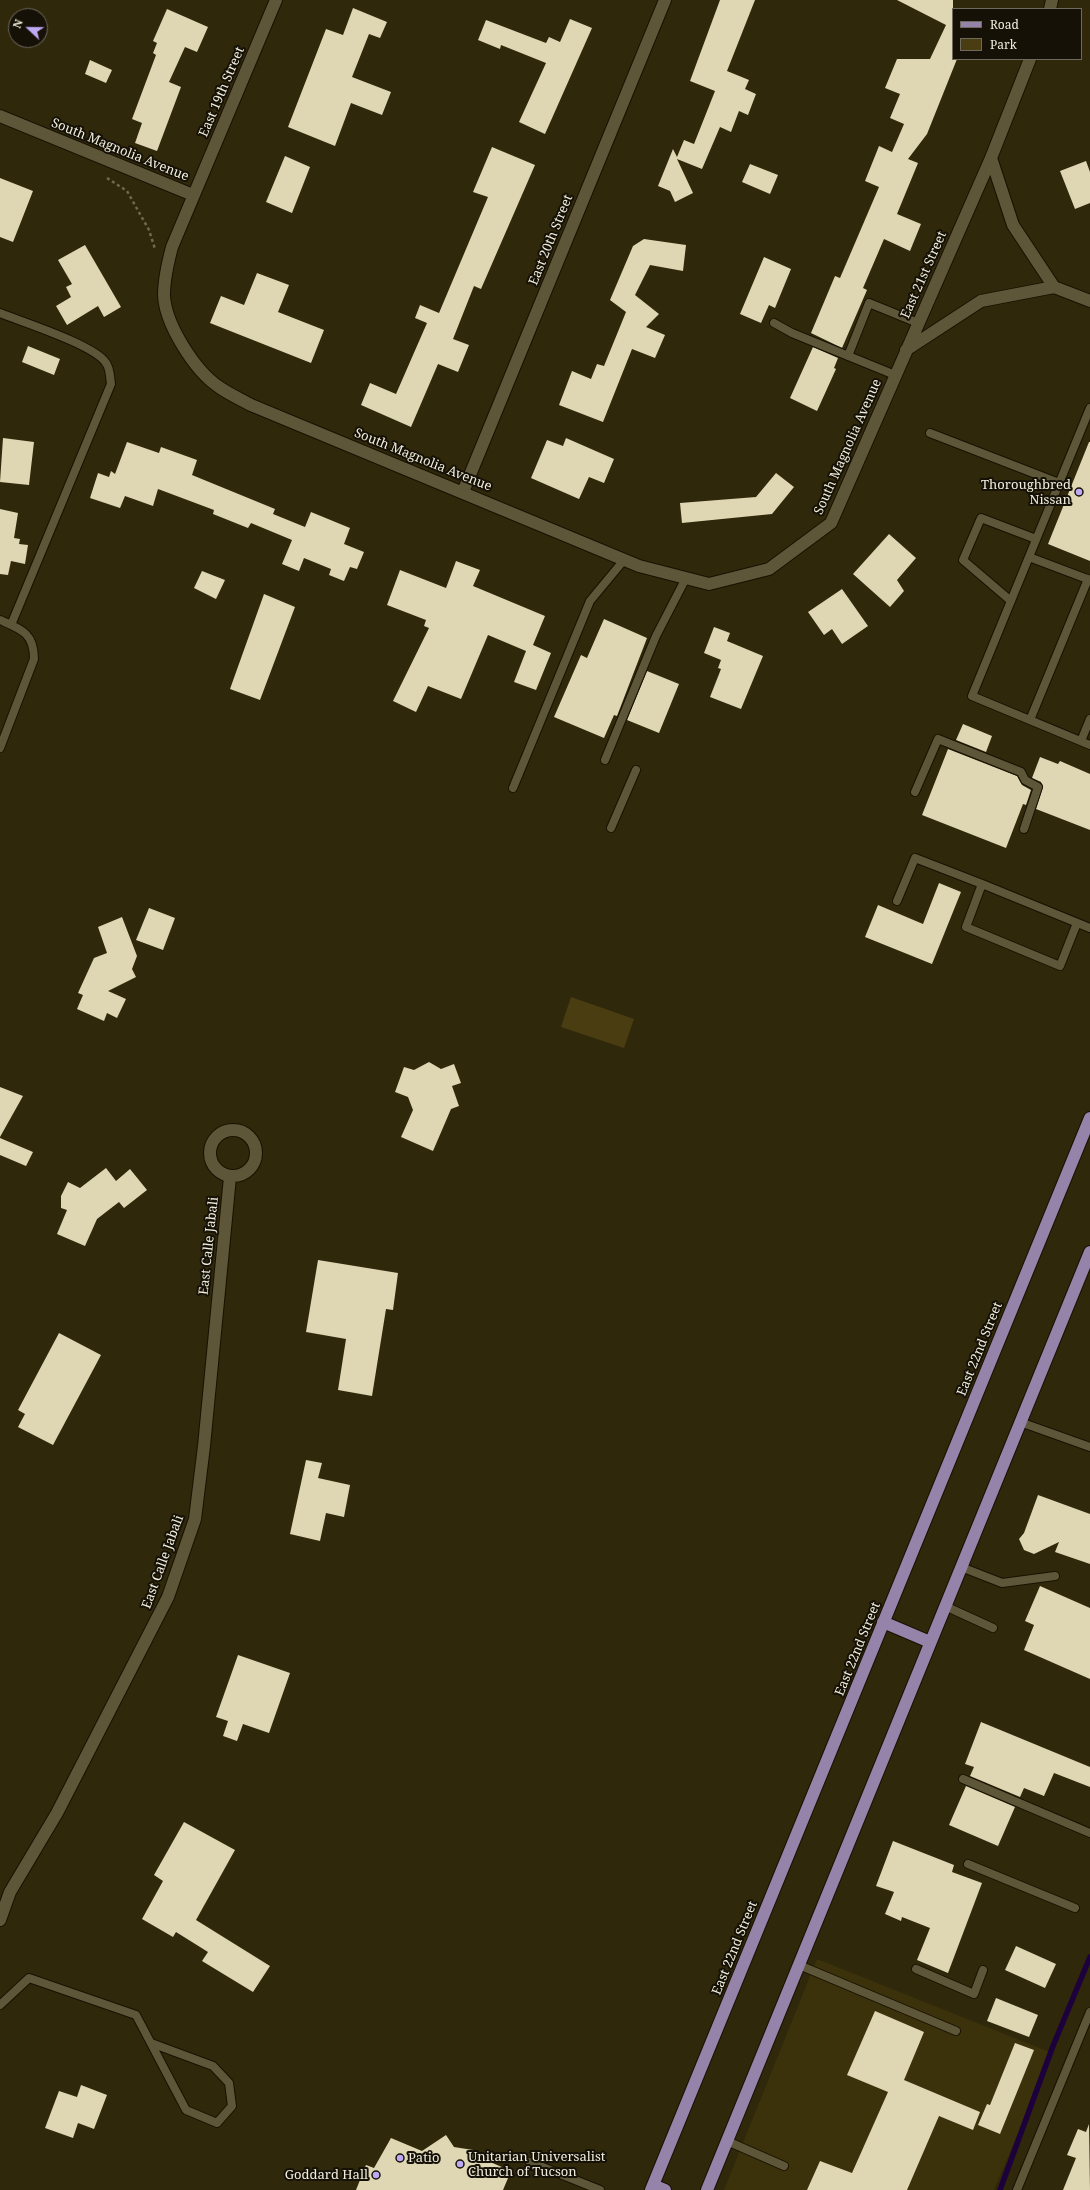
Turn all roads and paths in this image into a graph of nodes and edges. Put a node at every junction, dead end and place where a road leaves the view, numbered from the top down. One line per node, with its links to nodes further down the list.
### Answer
1 (276, 0): 7 (street, East 19th Street)
2 (665, 0): 20 (street, East 20th Street)
3 (1030, 60): 5 (street, East 21st Street)
4 (0, 116): 7 (street, South Magnolia Avenue)
5 (991, 158): 9 (street); 13 (street, East 21st Street)
6 (101, 174): 8 (path)
7 (193, 195): 20 (street, South Magnolia Avenue)
8 (156, 255)
9 (1054, 287): 10 (street); 14 (street)
10 (1090, 301)
11 (0, 313): 28 (lane)
12 (774, 323): 15 (lane)
13 (918, 323): 14 (street, East 21st Street); 15 (lane)
14 (906, 350): 16 (street, South Magnolia Avenue)
15 (848, 356): 16 (lane)
16 (895, 375): 24 (street, South Magnolia Avenue)
17 (1090, 408): 19 (lane)
18 (930, 433): 19 (lane)
19 (1059, 483): 21 (lane)
20 (463, 492): 23 (street, South Magnolia Avenue)
21 (1036, 539): 22 (lane); 26 (lane)
22 (1029, 557): 25 (lane); 26 (lane)
23 (624, 560): 24 (street, South Magnolia Avenue); 36 (lane)
24 (686, 578): 34 (lane)
25 (1089, 580): 30 (lane)
26 (1011, 601): 30 (lane)
27 (0, 620): 28 (lane)
28 (11, 625): 33 (lane)
29 (1090, 719): 31 (lane)
30 (1030, 720): 31 (lane)
31 (1081, 741): 32 (lane)
32 (1090, 745)
33 (0, 748)
34 (605, 760)
35 (636, 770): 38 (lane)
36 (513, 788)
37 (915, 792): 39 (lane)
38 (611, 828)
39 (1024, 830)
40 (982, 884): 41 (lane); 42 (lane); 42 (lane)
41 (897, 901)
42 (1077, 923): 43 (lane)
43 (1090, 928)
44 (1090, 1118): 52 (main road, East 22nd Street)
45 (230, 1177): 59 (street, East Calle Jabali)
46 (1090, 1252): 47 (main road)
47 (1020, 1422): 48 (lane); 49 (main road)
48 (1090, 1447)
49 (961, 1567): 50 (lane); 51 (main road)
50 (1055, 1576)
51 (945, 1606): 53 (lane); 54 (main road)
52 (883, 1622): 54 (main road); 70 (main road, East 22nd Street)
53 (993, 1628)
54 (930, 1642): 60 (main road)
55 (963, 1779): 56 (lane)
56 (1090, 1833)
57 (968, 1864): 58 (lane)
58 (1075, 1908)
59 (0, 1920)
60 (799, 1965): 65 (lane); 67 (main road)
61 (916, 1969): 62 (lane)
62 (983, 1970)
63 (0, 2005): 66 (lane)
64 (1090, 2012): 74 (lane)
65 (956, 2031)
66 (151, 2043): 66 (lane)
67 (727, 2141): 69 (lane); 73 (main road)
68 (530, 2162): 71 (lane)
69 (784, 2166)
70 (652, 2188): 72 (main road)
71 (600, 2190)
72 (664, 2190)
73 (707, 2190)
74 (1017, 2190)

